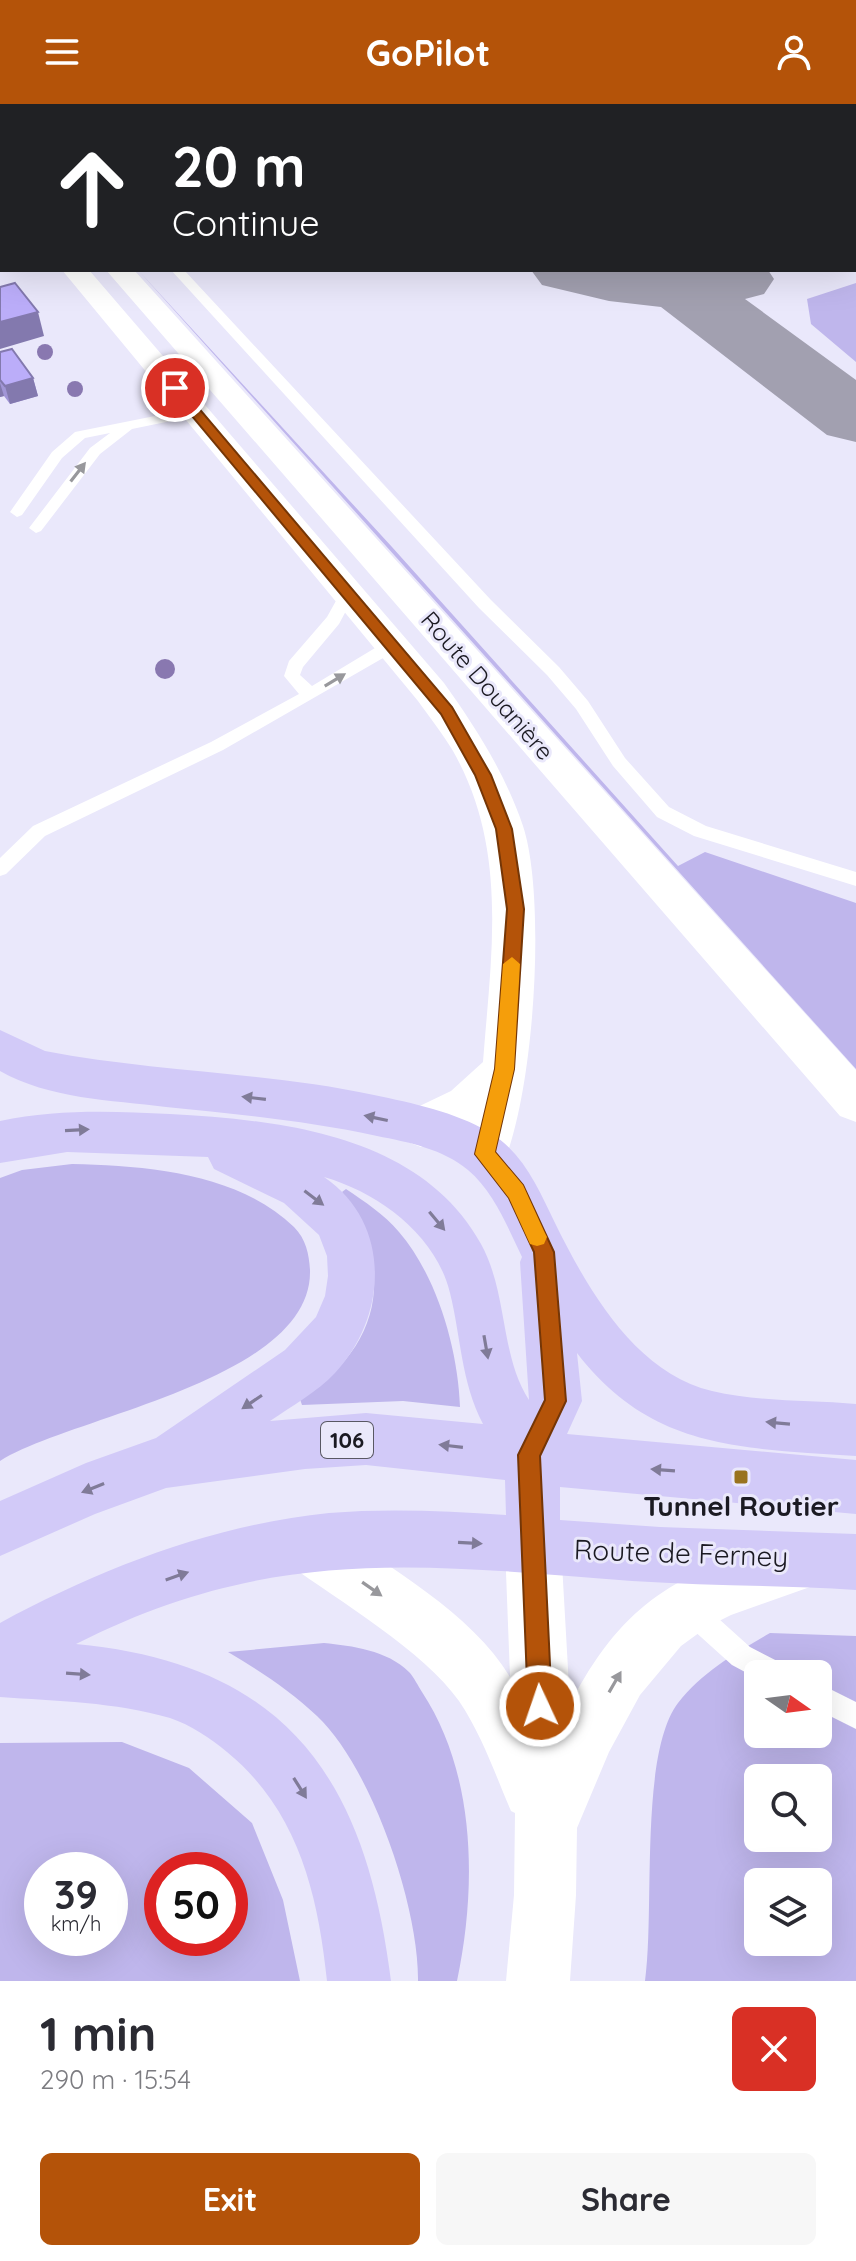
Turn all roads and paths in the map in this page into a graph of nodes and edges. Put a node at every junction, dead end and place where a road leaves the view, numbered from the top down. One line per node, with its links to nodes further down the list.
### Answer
1 (77, 272): 4 (main road)
2 (121, 272): 15 (main road, Route Douanière)
3 (179, 272): 12 (lane)
4 (195, 412): 5 (lane); 8 (main road)
5 (129, 426): 6 (lane); 7 (lane, one-way to 5)
6 (17, 512)
7 (36, 528)
8 (347, 594): 9 (main road); 10 (lane)
9 (391, 646): 10 (lane, one-way to 9); 14 (main road)
10 (310, 695): 11 (lane)
11 (0, 869)
12 (856, 879)
13 (0, 1049): 16 (main road, one-way to 13)
14 (505, 1069): 16 (main road); 19 (main road)
15 (856, 1102)
16 (421, 1127): 19 (main road)
17 (167, 1134): 18 (main road, one-way to 17); 22 (main road, one-way to 22); 23 (main road, one-way to 23)
18 (0, 1142)
19 (485, 1154): 20 (main road)
20 (544, 1252): 21 (main road, one-way to 20); 22 (main road)
21 (856, 1430)
22 (529, 1455): 23 (main road, 106, one-way to 23); 24 (main road, 106, one-way to 22); 27 (main road)
23 (166, 1461): 25 (main road, 106, one-way to 25)
24 (856, 1487)
25 (0, 1529)
26 (308, 1544): 27 (main road, Route de Ferney, one-way to 27); 30 (main road, Route de Ferney, one-way to 26); 35 (main road, one-way to 35)
27 (533, 1546): 28 (main road, Route de Ferney); 35 (main road)
28 (835, 1560): 29 (main road)
29 (687, 1607): 31 (lane); 35 (main road, one-way to 29)
30 (0, 1654)
31 (749, 1660)
32 (0, 1668): 36 (main road, one-way to 36)
33 (832, 1703): 34 (lane)
34 (856, 1716)
35 (546, 1829): 37 (main road)
36 (359, 1981)
37 (538, 1981)

